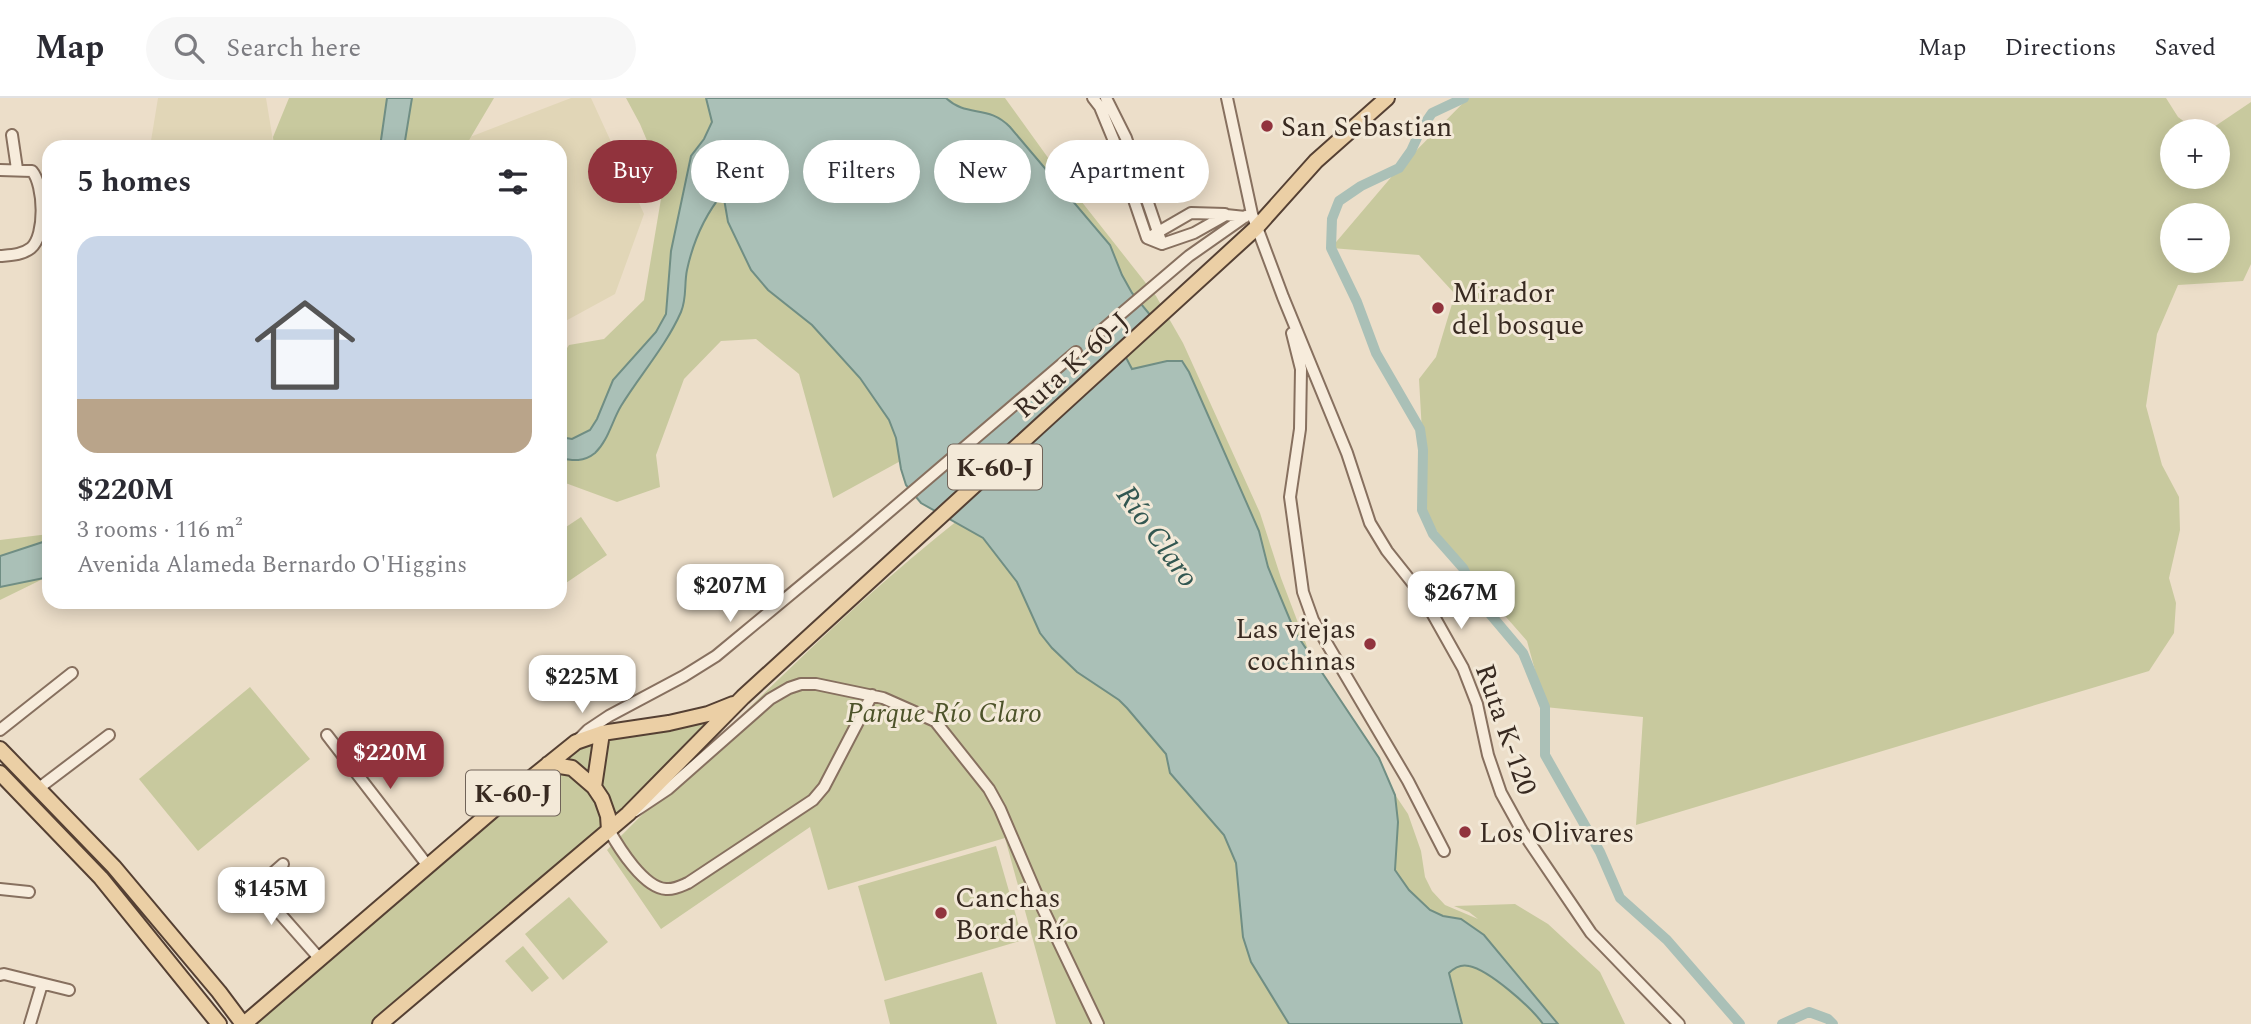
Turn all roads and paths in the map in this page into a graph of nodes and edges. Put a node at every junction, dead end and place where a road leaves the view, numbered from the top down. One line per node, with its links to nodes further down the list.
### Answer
1 (1093, 98): 10 (street)
2 (1106, 98): 10 (street)
3 (1227, 98): 9 (street, Ruta K-120)
4 (1387, 98): 9 (main road, Ruta K-60-J / K-60-J)
5 (12, 135): 6 (street)
6 (17, 169): 7 (street); 11 (street)
7 (0, 170)
8 (1226, 215): 9 (street); 10 (street); 10 (street)
9 (1251, 220): 12 (street, Ruta K-120); 13 (street); 16 (main road, Ruta K-60-J / K-60-J)
10 (1153, 235)
11 (0, 256)
12 (1283, 297): 31 (street); 47 (street, Ruta K-120)
13 (1095, 336)
14 (1076, 352): 18 (street)
15 (72, 673): 19 (street)
16 (748, 693): 20 (main road, K-60-J); 29 (main road, K-60-J)
17 (877, 697): 29 (street); 30 (street); 46 (street)
18 (609, 716): 20 (street); 23 (street)
19 (0, 730)
20 (602, 733): 23 (main road, K-60-J); 27 (main road)
21 (109, 735): 28 (street)
22 (327, 735): 33 (street)
23 (576, 741): 25 (main road, K-60-J)
24 (0, 749): 28 (main road)
25 (548, 764): 27 (main road); 33 (main road, K-60-J)
26 (0, 773): 43 (main road)
27 (594, 786): 30 (main road)
28 (39, 788): 44 (main road)
29 (628, 814): 30 (main road, K-60-J)
30 (609, 830): 45 (main road, K-60-J)
31 (1444, 851)
32 (284, 864): 35 (street)
33 (428, 866): 38 (main road, K-60-J)
34 (246, 875): 35 (street)
35 (257, 887): 38 (street)
36 (0, 889): 37 (street)
37 (29, 892)
38 (319, 958): 44 (main road, K-60-J)
39 (0, 975): 40 (street)
40 (42, 984): 41 (street); 42 (street)
41 (69, 990)
42 (30, 1024)
43 (219, 1024)
44 (244, 1024)
45 (380, 1024)
46 (1098, 1024)
47 (1679, 1024)

